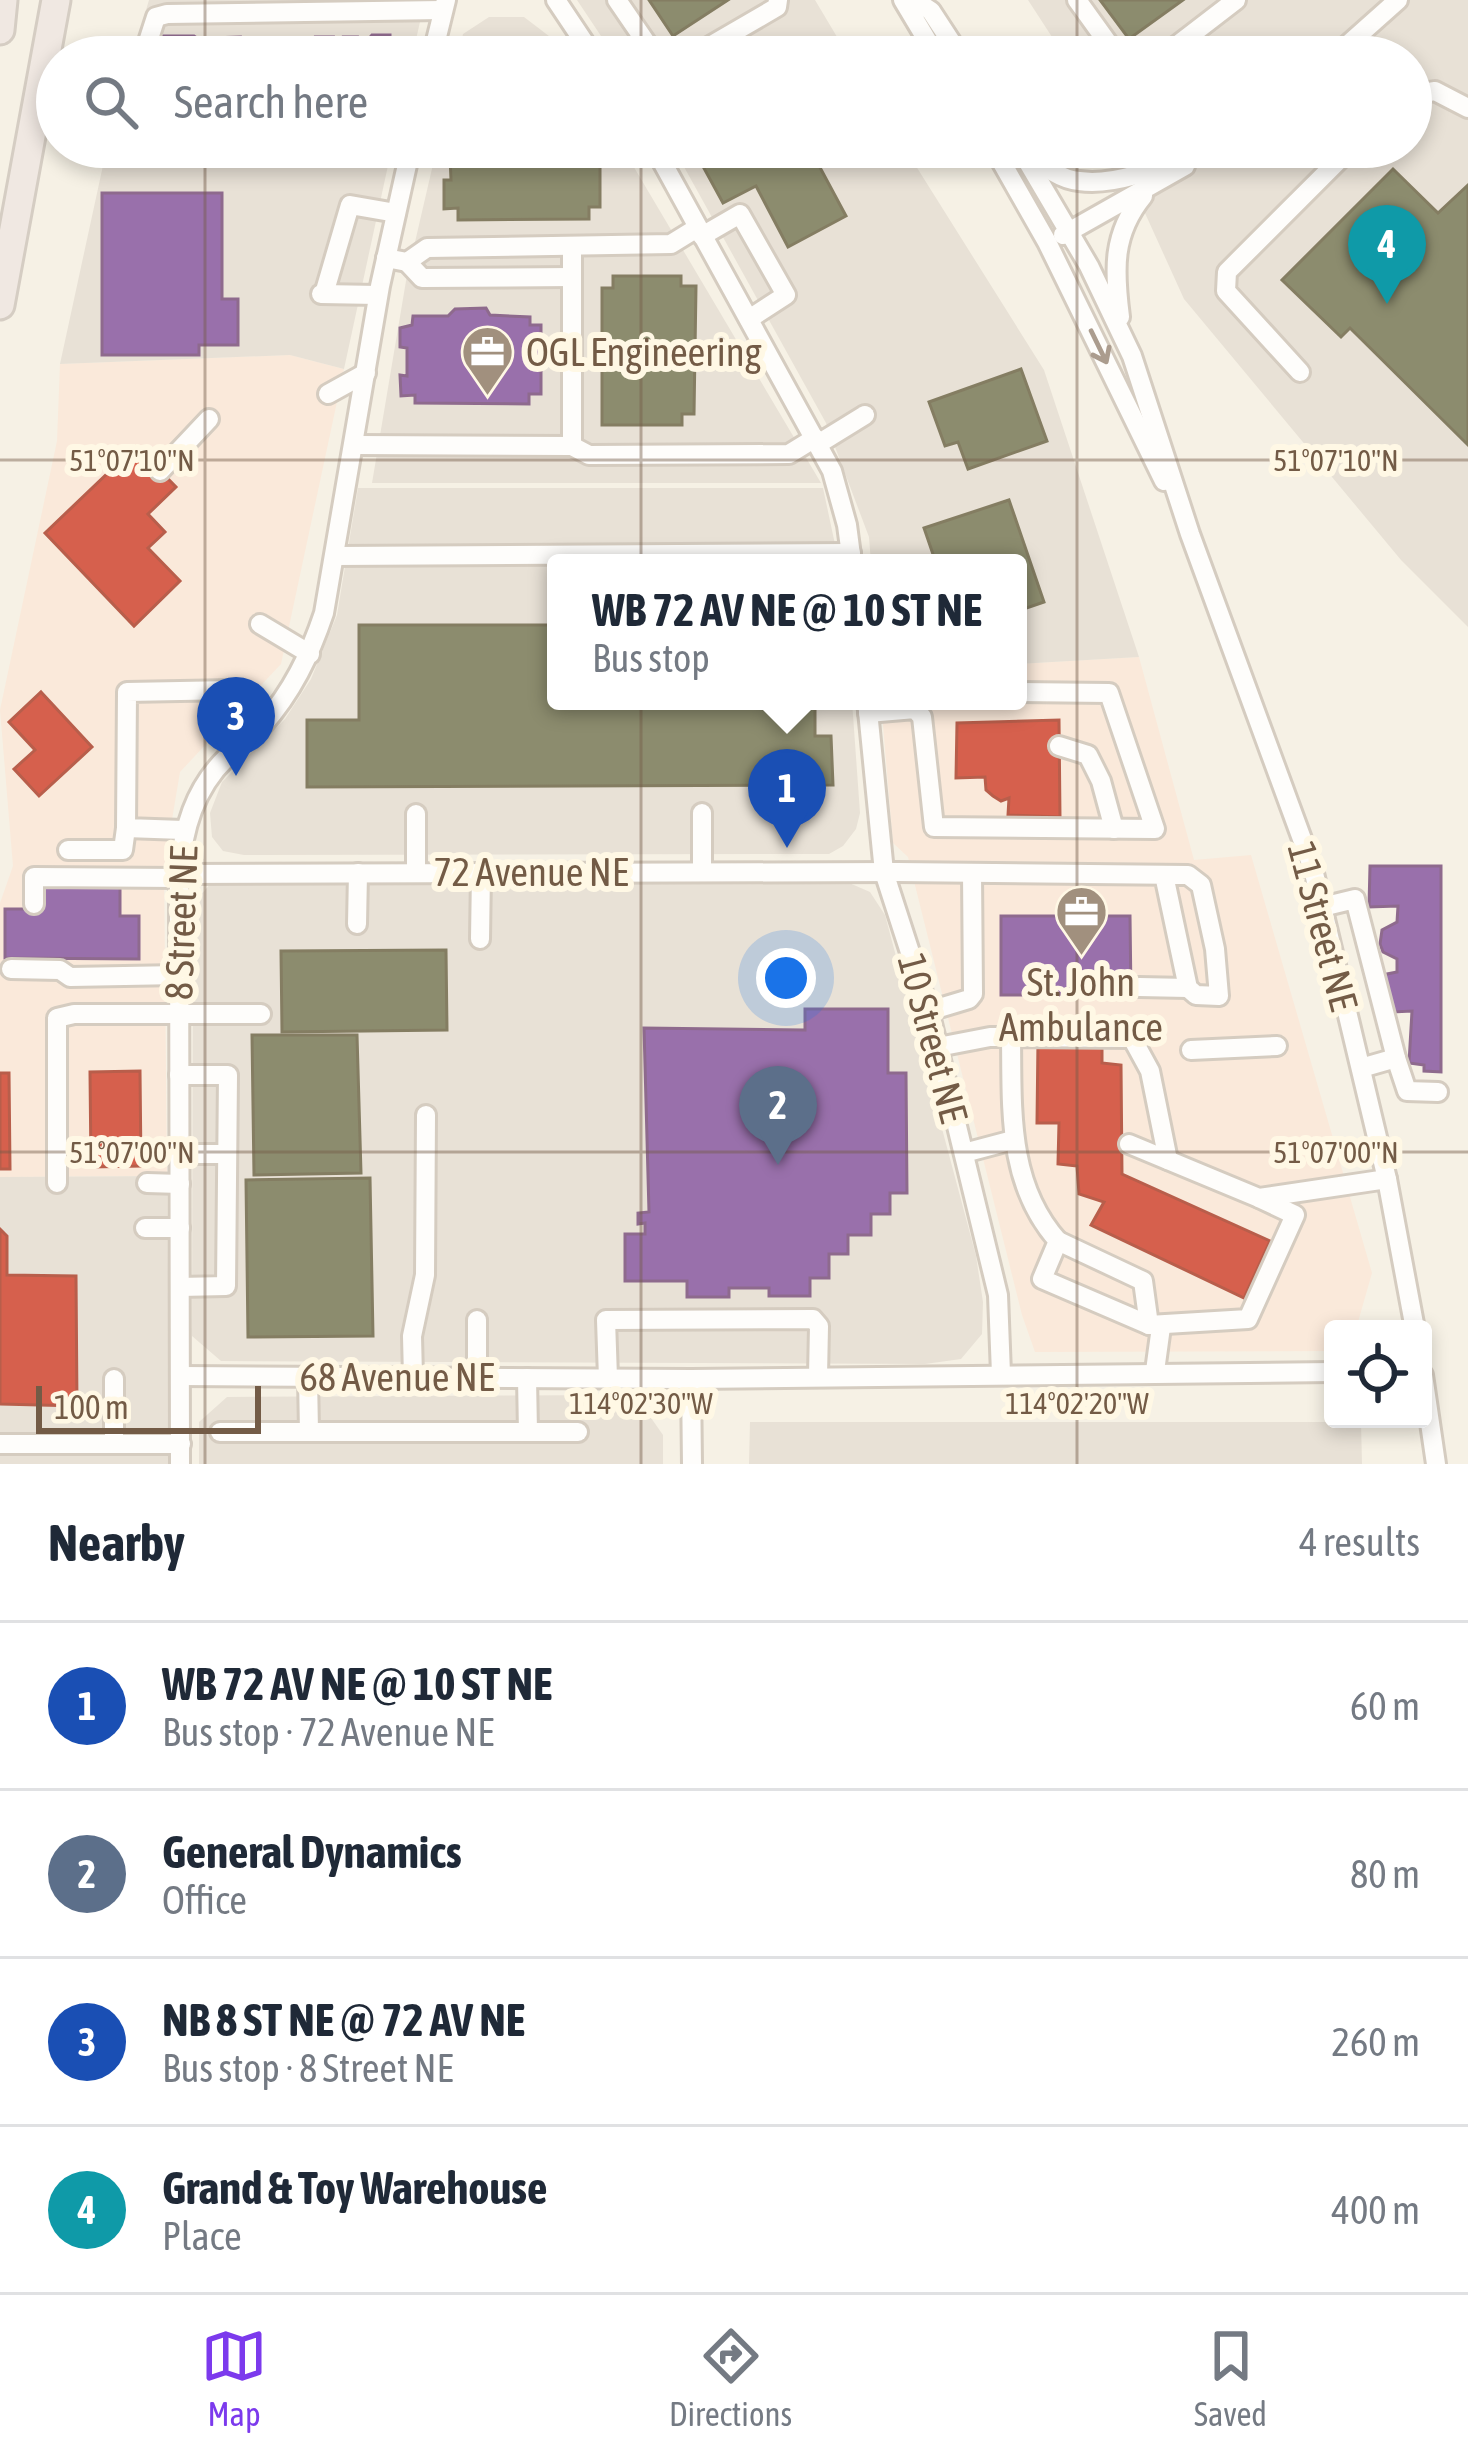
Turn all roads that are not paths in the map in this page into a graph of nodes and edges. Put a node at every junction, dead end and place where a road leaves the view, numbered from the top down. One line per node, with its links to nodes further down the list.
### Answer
1 (3, 0): 12 (highway)
2 (56, 0): 13 (highway)
3 (556, 0): 16 (street)
4 (617, 0): 17 (street)
5 (778, 0): 18 (street)
6 (903, 0): 19 (street)
7 (914, 0): 20 (street)
8 (1077, 0): 21 (street)
9 (1236, 0): 22 (street)
10 (1398, 0): 23 (street)
11 (444, 5): 14 (street); 15 (street)
12 (0, 30)
13 (49, 36)
14 (150, 36)
15 (437, 36)
16 (580, 36)
17 (642, 36)
18 (727, 36)
19 (924, 36)
20 (948, 36)
21 (1103, 36)
22 (1189, 36)
23 (1358, 36)
24 (1432, 92): 25 (street)
25 (1468, 108)
26 (36, 109): 45 (highway)
27 (406, 168): 36 (street, 8 Street NE)
28 (665, 168): 37 (street)
29 (1005, 168): 39 (street, 11 Street NE)
30 (1033, 168): 38 (street, 11 Street NE)
31 (1047, 168): 32 (street)
32 (1150, 168)
33 (1179, 168): 35 (street)
34 (1331, 168): 48 (street)
35 (1154, 184): 38 (street); 47 (street)
36 (396, 213): 41 (street, 8 Street NE); 44 (street)
37 (699, 232): 40 (street); 46 (street); 46 (street)
38 (1071, 232): 39 (street); 47 (street, 11 Street NE)
39 (1047, 242): 57 (street, 11 Street NE, one-way to 57)
40 (572, 246): 42 (street); 43 (street)
41 (386, 258): 42 (street); 44 (street, 8 Street NE)
42 (407, 262): 43 (street)
43 (572, 277): 55 (street)
44 (378, 296): 49 (street, 8 Street NE)
45 (0, 305)
46 (749, 320): 53 (street)
47 (1122, 331): 57 (street, 11 Street NE)
48 (1300, 372)
49 (367, 374): 50 (street); 54 (street, 8 Street NE)
50 (328, 394)
51 (865, 415): 53 (street)
52 (209, 419): 56 (street)
53 (817, 441): 55 (street); 58 (street)
54 (356, 445): 55 (street); 59 (street, 8 Street NE)
55 (572, 446)
56 (160, 471)
57 (1190, 534): 83 (street, 11 Street NE)
58 (850, 554)
59 (335, 556): 60 (street); 62 (street, 8 Street NE)
60 (547, 557)
61 (260, 624): 62 (street)
62 (310, 654): 66 (street, 8 Street NE)
63 (1027, 692): 71 (street)
64 (867, 710): 75 (street, 10 Street NE)
65 (923, 710): 71 (street)
66 (266, 719): 70 (street); 72 (street, 8 Street NE)
67 (1059, 746): 71 (street)
68 (702, 813): 74 (street)
69 (416, 814): 77 (street)
70 (126, 828): 72 (street); 73 (street)
71 (1114, 829)
72 (183, 830): 81 (street, 8 Street NE)
73 (68, 850)
74 (702, 872): 75 (street, 72 Avenue NE); 78 (street, 72 Avenue NE)
75 (884, 872): 79 (street, 72 Avenue NE); 90 (street, 10 Street NE)
76 (358, 873): 77 (street, 72 Avenue NE); 81 (street, 72 Avenue NE); 84 (street)
77 (416, 873): 78 (street, 72 Avenue NE)
78 (481, 873): 85 (street)
79 (972, 873): 80 (street, 72 Avenue NE); 90 (street)
80 (1164, 875): 89 (street); 89 (street)
81 (179, 876): 82 (street, 72 Avenue NE); 87 (street, 8 Street NE)
82 (34, 904)
83 (1322, 907): 97 (street); 98 (street, 11 Street NE)
84 (357, 924)
85 (480, 939)
86 (11, 970): 87 (street)
87 (179, 975): 91 (street, 8 Street NE)
88 (1139, 987): 89 (street)
89 (1188, 988)
90 (929, 1011): 95 (street, 10 Street NE)
91 (179, 1013): 92 (street); 99 (street, 8 Street NE); 109 (street)
92 (261, 1014)
93 (1011, 1037): 95 (street); 102 (street); 107 (street)
94 (1277, 1046): 96 (street)
95 (938, 1047): 104 (street, 10 Street NE)
96 (1191, 1051)
97 (1396, 1058): 98 (street); 100 (street)
98 (1360, 1068): 108 (street, 11 Street NE)
99 (179, 1075): 105 (street, 8 Street NE); 106 (street)
100 (1438, 1092)
101 (426, 1115): 126 (street)
102 (1013, 1140): 104 (street); 115 (street)
103 (1129, 1144): 107 (street)
104 (964, 1153): 122 (street, 10 Street NE)
105 (181, 1154): 106 (street); 111 (street, 8 Street NE)
106 (227, 1154): 116 (street)
107 (1168, 1160): 112 (street)
108 (1387, 1179): 112 (street); 118 (street, 11 Street NE)
109 (57, 1183)
110 (147, 1183): 111 (street)
111 (181, 1184): 114 (street, 8 Street NE)
112 (1258, 1198): 119 (street)
113 (145, 1228): 114 (street)
114 (181, 1228): 116 (street, 8 Street NE)
115 (1058, 1240): 119 (street); 119 (street)
116 (180, 1287): 123 (street, 8 Street NE)
117 (477, 1320): 127 (street)
118 (1413, 1320)
119 (1155, 1326): 120 (street)
120 (1155, 1371): 121 (street, 68 Avenue NE); 122 (street, 68 Avenue NE)
121 (1324, 1372)
122 (1001, 1374): 124 (street, 68 Avenue NE)
123 (181, 1376): 125 (street, 68 Avenue NE); 139 (street, 8 Street NE)
124 (818, 1376): 129 (street); 130 (street, 68 Avenue NE)
125 (308, 1377): 126 (street, 68 Avenue NE); 134 (street)
126 (412, 1377): 127 (street, 68 Avenue NE)
127 (477, 1378): 128 (street, 68 Avenue NE)
128 (527, 1378): 129 (street, 68 Avenue NE); 135 (street)
129 (608, 1378): 130 (street, 68 Avenue NE)
130 (691, 1378): 140 (street)
131 (114, 1379): 138 (street)
132 (1431, 1428): 141 (street)
133 (220, 1432): 134 (street)
134 (309, 1432): 135 (street)
135 (528, 1432): 136 (street)
136 (578, 1432)
137 (0, 1444): 138 (street)
138 (114, 1444): 139 (street)
139 (181, 1454)
140 (692, 1464)
141 (1436, 1464)

